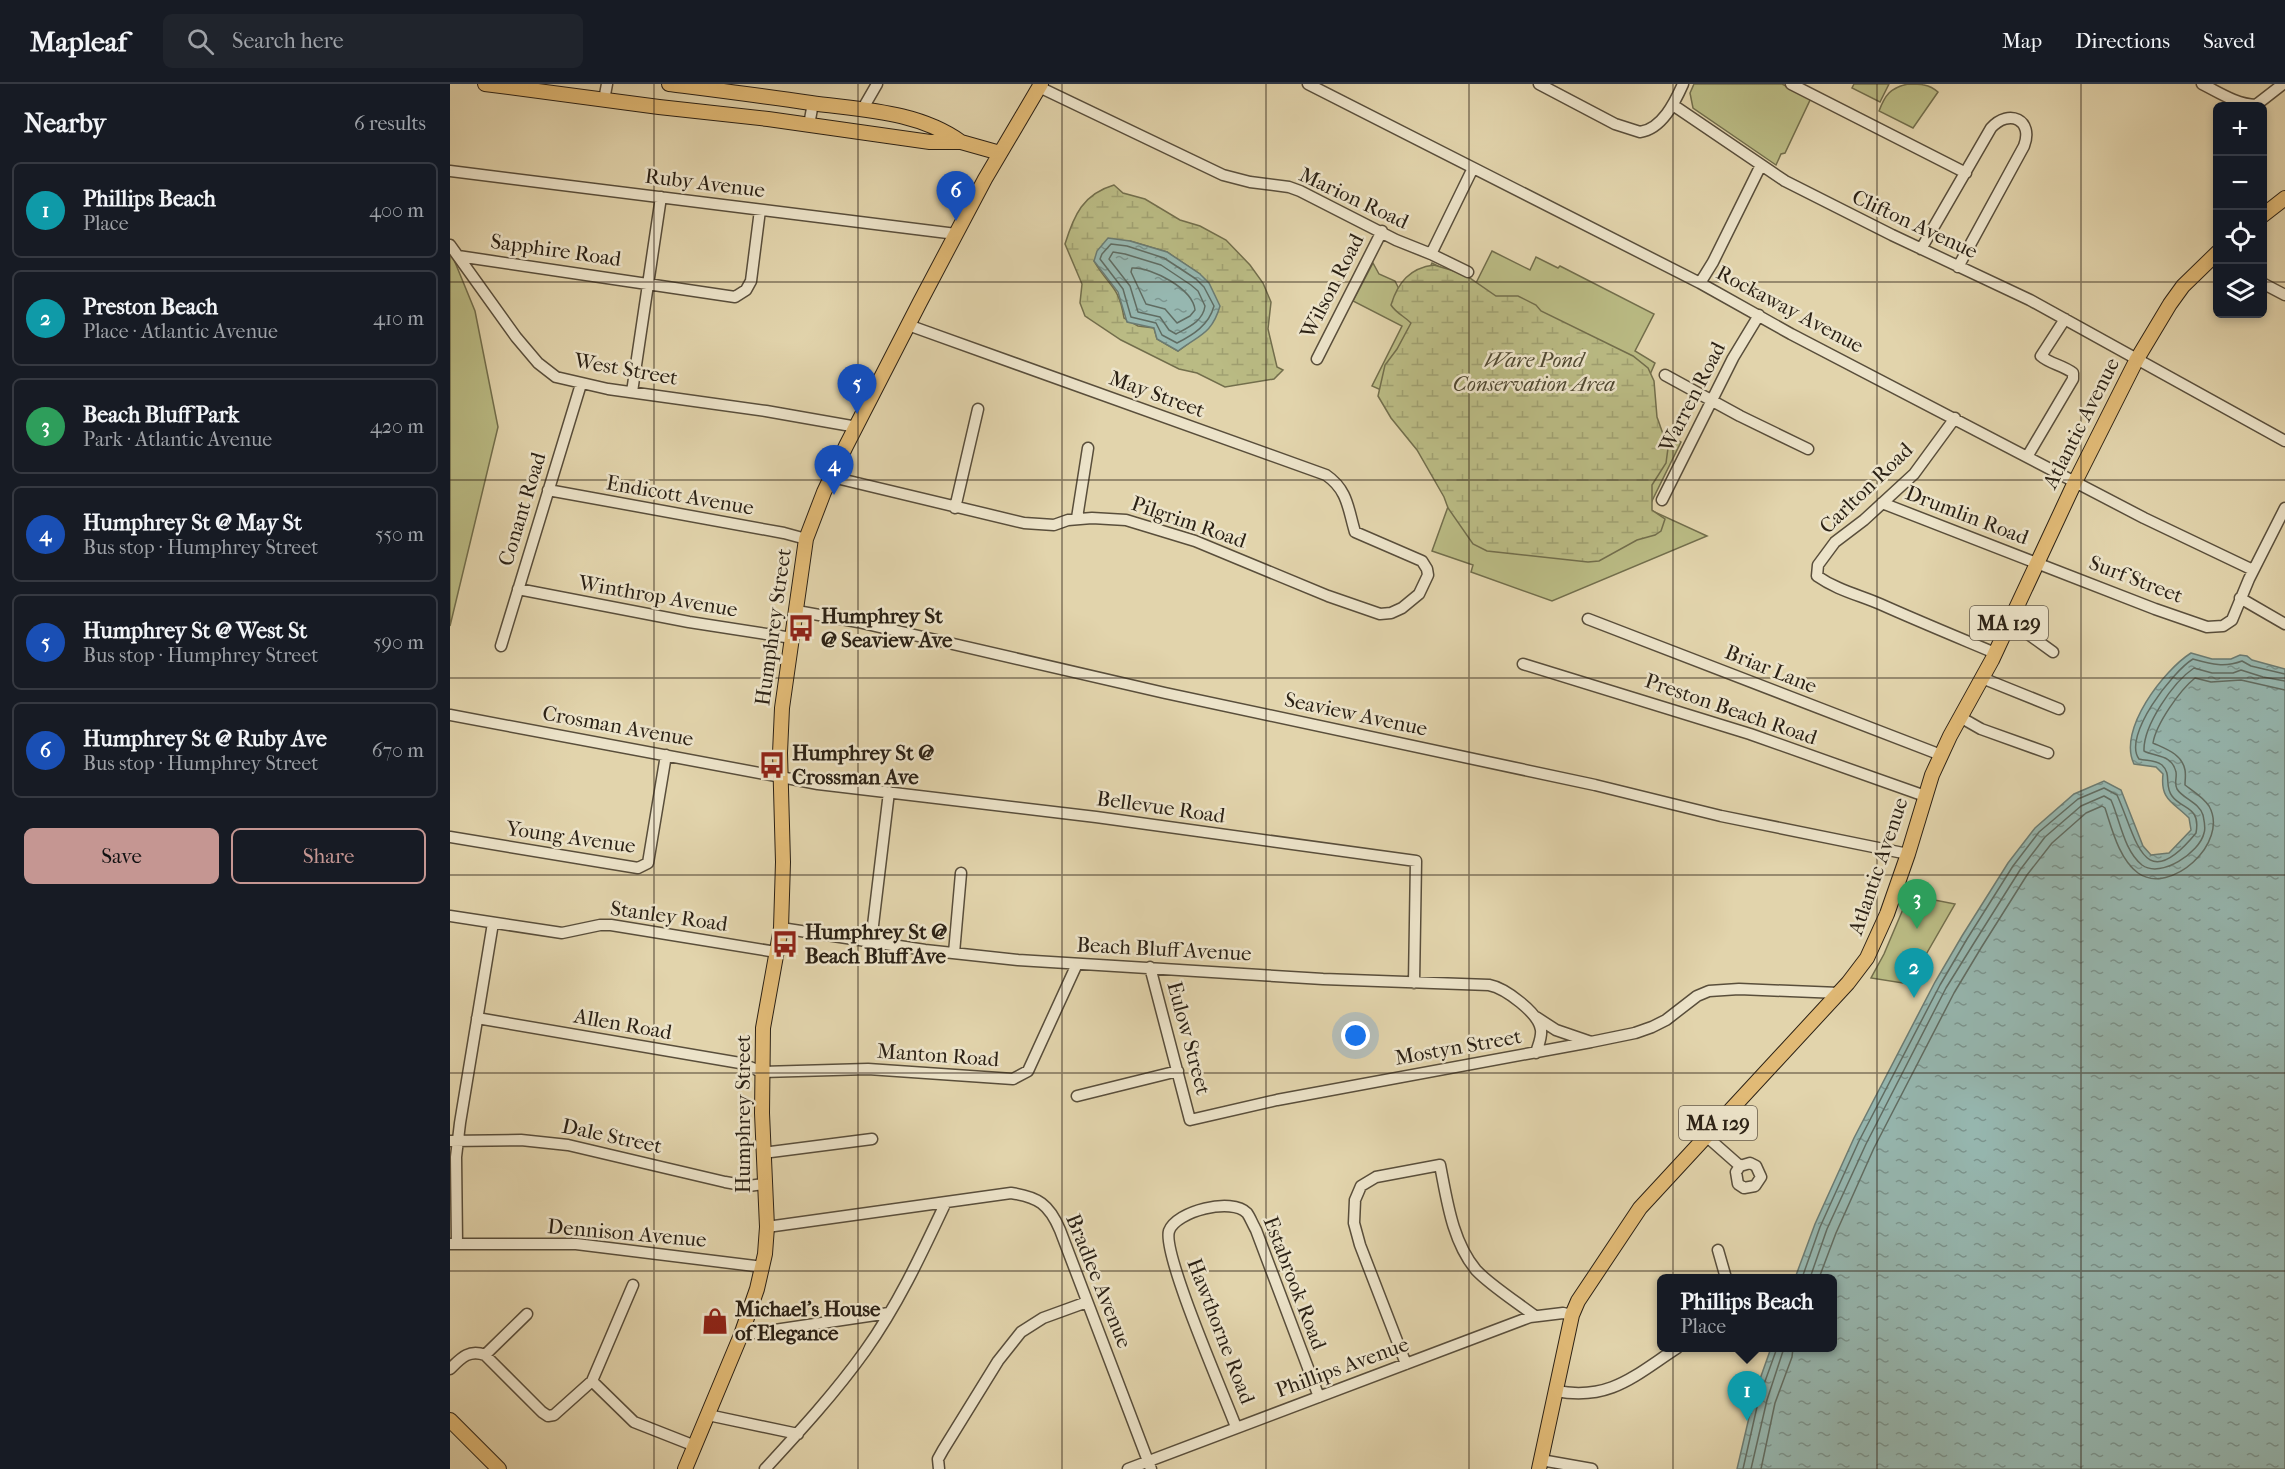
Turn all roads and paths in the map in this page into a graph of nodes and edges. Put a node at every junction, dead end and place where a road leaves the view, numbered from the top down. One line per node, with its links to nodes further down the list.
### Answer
1 (485, 84): 12 (main road)
2 (607, 84): 12 (street)
3 (669, 84): 13 (main road)
4 (877, 84): 15 (street)
5 (1308, 84): 20 (street, Rockaway Avenue)
6 (1539, 84): 14 (street)
7 (1683, 84): 14 (street)
8 (1791, 84): 22 (street)
9 (2202, 84): 10 (street)
10 (2283, 84)
11 (1040, 86): 18 (main road, Humphrey Street); 27 (street, Marion Road)
12 (604, 100): 16 (main road)
13 (813, 103): 15 (main road); 16 (street)
14 (1673, 105): 19 (street, Clifton Avenue)
15 (862, 110): 17 (main road)
16 (809, 125): 17 (main road)
17 (961, 142): 18 (main road)
18 (1000, 153): 28 (main road, Humphrey Street)
19 (1761, 165): 30 (street, Clifton Avenue); 37 (street)
20 (1473, 168): 31 (street); 37 (street, Rockaway Avenue)
21 (450, 171): 23 (street, Ruby Avenue)
22 (1966, 173): 30 (street); 34 (street)
23 (661, 197): 25 (street, Ruby Avenue); 36 (street)
24 (2285, 198): 26 (main road)
25 (760, 210): 28 (street, Ruby Avenue); 36 (street, Sapphire Road)
26 (2267, 212)
27 (1382, 231): 31 (street, Marion Road); 43 (street, Wilson Road)
28 (956, 234): 42 (main road, Humphrey Street)
29 (450, 245): 32 (street, West Street)
30 (1922, 249): 34 (street, Clifton Avenue)
31 (1431, 254): 35 (street, Marion Road)
32 (458, 256): 36 (street, Sapphire Road); 46 (street, West Street)
33 (2213, 256): 44 (main road, Atlantic Avenue / MA 129)
34 (1958, 267): 41 (street, Clifton Avenue)
35 (1468, 272)
36 (648, 283): 47 (street)
37 (1700, 283): 40 (street, Rockaway Avenue)
38 (2267, 286): 39 (street)
39 (2285, 295)
40 (1759, 315): 48 (street, Warren Road); 50 (street, Rockaway Avenue)
41 (2065, 319): 44 (street, Clifton Avenue); 55 (street)
42 (908, 325): 51 (main road, Humphrey Street); 64 (street, May Street)
43 (1317, 358)
44 (2137, 359): 52 (street, Clifton Avenue); 57 (main road, Atlantic Avenue / MA 129)
45 (1665, 375): 48 (street)
46 (581, 384): 47 (street, West Street); 58 (street, Conant Road)
47 (632, 392): 51 (street, West Street)
48 (1712, 401): 54 (street); 59 (street, Warren Road)
49 (978, 409): 61 (street)
50 (1955, 418): 55 (street, Rockaway Avenue); 60 (street, Carlton Road)
51 (857, 427): 56 (main road, Humphrey Street)
52 (2285, 441)
53 (1088, 448): 63 (street)
54 (1808, 449)
55 (2027, 457): 57 (street, Rockaway Avenue)
56 (831, 477): 61 (street, Pilgrim Road); 65 (main road, Humphrey Street)
57 (2075, 482): 66 (main road, Atlantic Avenue / MA 129); 67 (street, Rockaway Avenue)
58 (548, 490): 65 (street, Endicott Avenue); 68 (street, Conant Road)
59 (1662, 500)
60 (1882, 503): 66 (street, Drumlin Road); 76 (street, Carlton Road)
61 (955, 508): 63 (street, Pilgrim Road)
62 (2285, 508): 67 (street)
63 (1077, 518): 64 (street, Pilgrim Road)
64 (1359, 535)
65 (806, 539): 70 (main road, Humphrey Street)
66 (2039, 562): 69 (street, Surf Street); 72 (main road, Atlantic Avenue / MA 129)
67 (2253, 570): 69 (street)
68 (518, 589): 74 (street, Winthrop Avenue); 75 (street, Conant Road)
69 (2240, 598): 73 (street)
70 (797, 611): 74 (main road, Humphrey Street); 90 (street, Seaview Avenue)
71 (1588, 619): 85 (street, Briar Lane)
72 (2010, 621): 76 (main road, Atlantic Avenue / MA 129); 77 (street)
73 (2285, 624)
74 (792, 638): 86 (main road, Humphrey Street)
75 (501, 646)
76 (1995, 652): 79 (main road, Atlantic Avenue / MA 129)
77 (2053, 652)
78 (1523, 664): 88 (street, Preston Beach Road)
79 (1982, 678): 80 (street); 82 (main road, Atlantic Avenue / MA 129)
80 (2059, 709)
81 (450, 715): 84 (street, Crosman Avenue)
82 (1960, 717): 83 (street); 85 (main road, Atlantic Avenue / MA 129)
83 (2048, 753)
84 (666, 755): 86 (street, Crosman Avenue); 89 (street, Young Avenue)
85 (1941, 755): 88 (main road, Atlantic Avenue / MA 129)
86 (780, 777): 87 (street, Bellevue Road); 94 (main road, Humphrey Street)
87 (889, 792): 95 (street); 100 (street, Bellevue Road)
88 (1924, 796): 90 (main road, Atlantic Avenue / MA 129)
89 (450, 837)
90 (1908, 854): 101 (main road, Atlantic Avenue / MA 129)
91 (961, 873): 97 (street)
92 (450, 916): 93 (street, Stanley Road)
93 (493, 923): 96 (street, Stanley Road); 103 (street)
94 (781, 928): 95 (street, Beach Bluff Avenue); 96 (main road, Humphrey Street)
95 (871, 942): 97 (street, Beach Bluff Avenue)
96 (776, 952): 107 (main road, Humphrey Street)
97 (954, 953): 98 (street, Beach Bluff Avenue)
98 (1077, 964): 99 (street, Beach Bluff Avenue); 107 (street, Manton Road)
99 (1150, 967): 100 (street, Beach Bluff Avenue); 106 (street, Eulow Street)
100 (1414, 983): 102 (street, Beach Bluff Avenue)
101 (1839, 993): 104 (street); 110 (main road, Atlantic Avenue / MA 129)
102 (1536, 1017): 104 (street, Beach Bluff Avenue); 105 (street)
103 (477, 1018): 107 (street, Allen Road); 112 (street)
104 (1591, 1042): 105 (street, Mostyn Street)
105 (1536, 1053): 109 (street, Mostyn Street)
106 (1178, 1071): 108 (street); 109 (street, Eulow Street)
107 (762, 1072): 113 (main road, Humphrey Street)
108 (1077, 1096)
109 (1190, 1120)
110 (1706, 1136): 114 (street); 127 (main road, Atlantic Avenue / MA 129)
111 (872, 1139): 113 (street)
112 (454, 1141): 115 (street, Dale Street); 118 (street)
113 (763, 1153): 115 (main road, Humphrey Street)
114 (1740, 1166)
115 (764, 1185): 117 (main road, Humphrey Street)
116 (945, 1202): 117 (street, Bradlee Avenue); 124 (street, Bradlee Avenue); 125 (street)
117 (767, 1227): 121 (main road, Humphrey Street)
118 (453, 1244): 121 (street, Dennison Avenue)
119 (1170, 1248): 136 (street, Estabrook Road); 139 (street, Hawthorne Road)
120 (1718, 1250): 122 (street)
121 (763, 1267): 129 (main road, Humphrey Street)
122 (1724, 1274)
123 (633, 1285): 134 (street)
124 (1087, 1302): 142 (street, Bradlee Avenue); 147 (street)
125 (889, 1313): 129 (street); 140 (street)
126 (526, 1314): 131 (street)
127 (1572, 1315): 128 (street, Phillips Avenue); 135 (main road, Atlantic Avenue / MA 129)
128 (1535, 1316): 132 (street, Phillips Avenue); 132 (street)
129 (741, 1335): 137 (main road, Humphrey Street)
130 (1670, 1352): 135 (street)
131 (484, 1355): 133 (street); 134 (street)
132 (1406, 1364): 136 (street, Phillips Avenue)
133 (450, 1369)
134 (592, 1381): 141 (street)
135 (1556, 1391): 143 (main road, Atlantic Avenue / MA 129)
136 (1319, 1397): 139 (street, Phillips Avenue)
137 (708, 1415): 140 (street); 141 (main road, Humphrey Street)
138 (450, 1420): 144 (main road)
139 (1236, 1427): 142 (street, Phillips Avenue)
140 (798, 1434): 146 (street)
141 (695, 1446): 145 (main road, Humphrey Street)
142 (1149, 1465): 148 (street, Phillips Avenue)
143 (1538, 1467): 149 (street)
144 (499, 1469)
145 (685, 1469)
146 (765, 1469)
147 (939, 1469)
148 (1128, 1469)
149 (1592, 1469)

